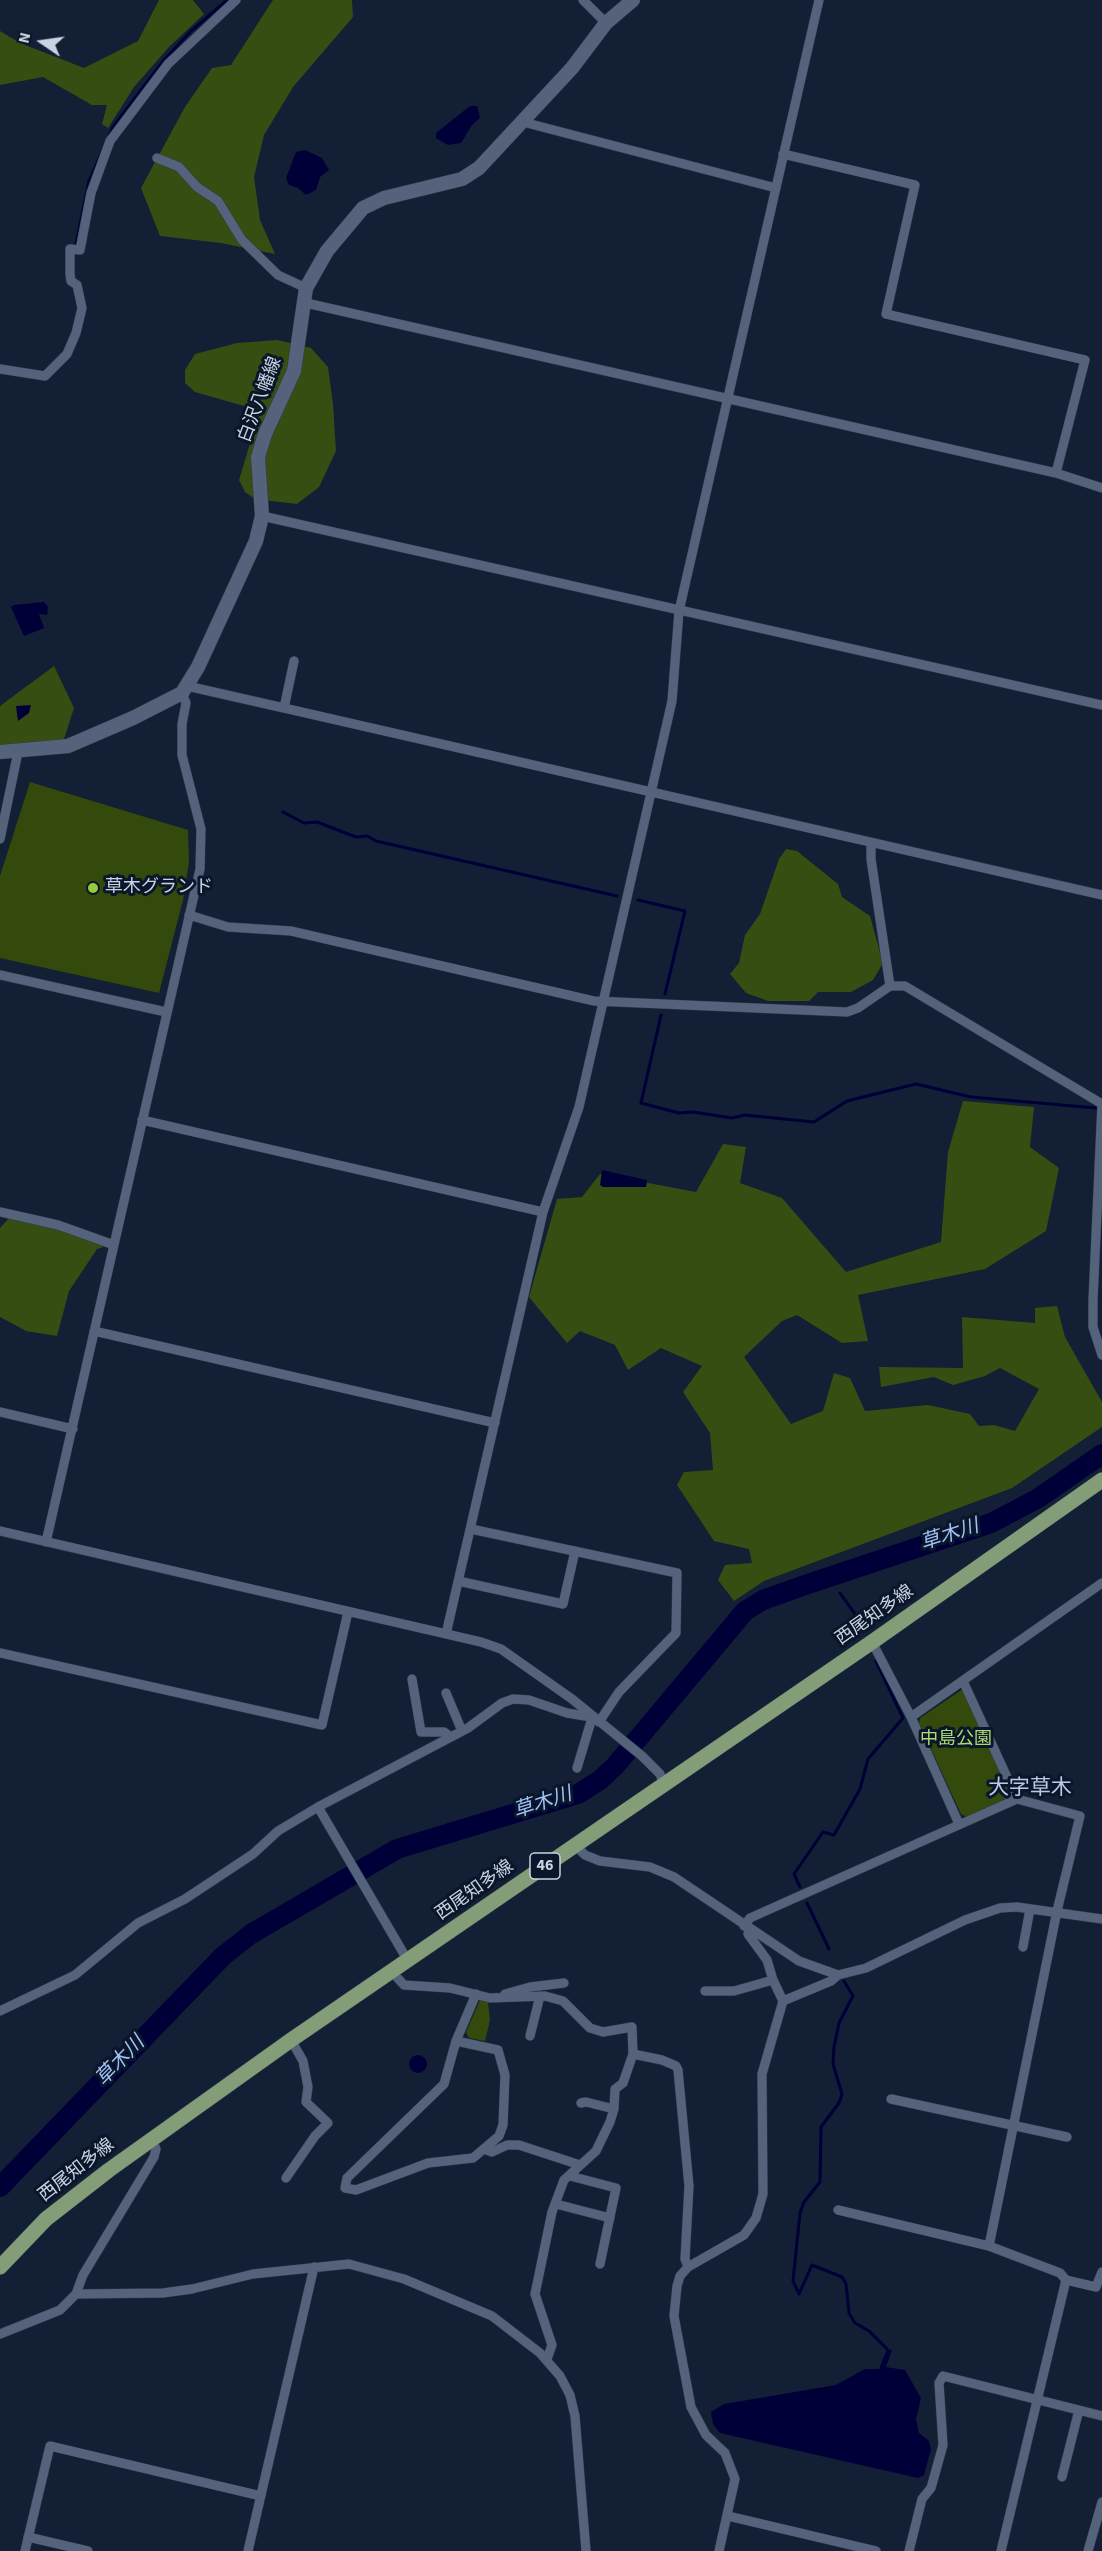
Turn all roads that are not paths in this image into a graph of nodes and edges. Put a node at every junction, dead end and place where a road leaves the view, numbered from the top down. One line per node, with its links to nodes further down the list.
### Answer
1 (236, 0): 12 (street)
2 (583, 0): 5 (street)
3 (633, 0): 5 (main road, 白沢八幡線)
4 (819, 0): 7 (street)
5 (606, 23): 6 (main road, 白沢八幡線)
6 (523, 122): 9 (street); 10 (main road, 白沢八幡線)
7 (783, 154): 9 (street); 14 (street)
8 (157, 158): 10 (street)
9 (776, 188): 13 (street)
10 (306, 288): 11 (main road, 白沢八幡線)
11 (306, 303): 13 (street); 16 (main road, 白沢八幡線)
12 (0, 369)
13 (728, 399): 14 (street); 17 (street)
14 (1056, 473): 15 (street)
15 (1102, 488)
16 (262, 516): 17 (street); 19 (main road, 白沢八幡線)
17 (680, 611): 20 (street); 24 (street)
18 (294, 661): 21 (street)
19 (184, 689): 21 (street); 23 (main road); 28 (street)
20 (1102, 705)
21 (284, 708): 24 (street)
22 (0, 752): 23 (main road)
23 (18, 752): 25 (street)
24 (651, 791): 26 (street); 31 (street)
25 (0, 839)
26 (871, 844): 27 (street); 30 (street)
27 (1102, 895)
28 (189, 915): 31 (street); 32 (street)
29 (0, 975): 32 (street)
30 (890, 986): 31 (street); 33 (street)
31 (602, 1002): 36 (street)
32 (166, 1012): 34 (street)
33 (1102, 1104): 39 (street)
34 (142, 1120): 36 (street); 37 (street)
35 (0, 1212): 37 (street)
36 (543, 1212): 41 (street)
37 (114, 1245): 38 (street)
38 (93, 1331): 41 (street); 42 (street)
39 (1102, 1355)
40 (0, 1412): 42 (street)
41 (495, 1423): 44 (street)
42 (73, 1429): 46 (street)
43 (1102, 1480): 52 (main road, 西尾知多線 / 46)
44 (471, 1529): 47 (street); 48 (street)
45 (0, 1532): 46 (street)
46 (46, 1542): 50 (street)
47 (575, 1551): 48 (street); 58 (street)
48 (458, 1581): 51 (street)
49 (1102, 1582): 55 (street)
50 (348, 1612): 51 (street); 53 (street)
51 (446, 1634): 58 (street)
52 (872, 1642): 57 (street); 62 (main road, 西尾知多線 / 46)
53 (0, 1653)
54 (412, 1679): 60 (street)
55 (963, 1682): 57 (street); 63 (street)
56 (446, 1693): 59 (street)
57 (911, 1717): 65 (street)
58 (594, 1719): 59 (street); 61 (street); 62 (street)
59 (462, 1731): 60 (street)
60 (451, 1737): 64 (street)
61 (577, 1768)
62 (664, 1786): 66 (main road, 西尾知多線 / 46)
63 (1017, 1800): 65 (street); 68 (street)
64 (318, 1807): 72 (street); 82 (street)
65 (959, 1824): 70 (street)
66 (575, 1845): 70 (street); 72 (main road, 西尾知多線 / 46)
67 (1030, 1909): 68 (street); 71 (street); 74 (street)
68 (1057, 1911): 69 (street); 90 (street)
69 (1102, 1919)
70 (747, 1927): 74 (street); 75 (street)
71 (1023, 1947)
72 (408, 1961): 73 (main road, 西尾知多線 / 46)
73 (392, 1972): 78 (street); 84 (main road, 西尾知多線 / 46)
74 (838, 1975): 81 (street)
75 (773, 1980): 77 (street); 81 (street)
76 (564, 1983): 80 (street)
77 (705, 1991)
78 (476, 1994): 80 (street); 85 (street)
79 (540, 1996): 80 (street); 83 (street); 86 (street)
80 (503, 1997)
81 (783, 2001): 102 (street)
82 (0, 2011)
83 (530, 2036)
84 (291, 2040): 92 (main road, 西尾知多線 / 46); 96 (street)
85 (456, 2041): 93 (street); 93 (street)
86 (633, 2054): 89 (street); 102 (street)
87 (891, 2099): 90 (street)
88 (581, 2103): 89 (street)
89 (614, 2109): 94 (street)
90 (1014, 2127): 91 (street); 100 (street)
91 (1067, 2137)
92 (152, 2139): 103 (main road, 西尾知多線 / 46); 108 (street)
93 (484, 2150): 94 (street)
94 (580, 2165): 95 (street)
95 (570, 2176): 97 (street); 99 (street)
96 (286, 2178)
97 (556, 2204): 99 (street); 110 (street)
98 (838, 2210): 100 (street)
99 (610, 2218): 101 (street)
100 (989, 2246): 106 (street)
101 (600, 2264)
102 (688, 2266): 117 (street)
103 (0, 2267)
104 (314, 2267): 108 (street); 110 (street); 115 (street)
105 (1102, 2272): 107 (street)
106 (1066, 2280): 107 (street); 111 (street)
107 (1099, 2289)
108 (76, 2294): 109 (street)
109 (0, 2334)
110 (547, 2359): 122 (street)
111 (1037, 2400): 112 (street); 125 (street); 126 (street)
112 (1079, 2410): 113 (street); 114 (street)
113 (1102, 2416)
114 (1062, 2477)
115 (261, 2496): 118 (street); 121 (street)
116 (1102, 2502): 127 (street)
117 (728, 2516): 123 (street); 124 (street)
118 (28, 2536): 119 (street); 120 (street)
119 (25, 2551)
120 (88, 2551)
121 (248, 2551)
122 (586, 2551)
123 (719, 2551)
124 (876, 2551)
125 (909, 2551)
126 (1001, 2551)
127 (1088, 2551)

